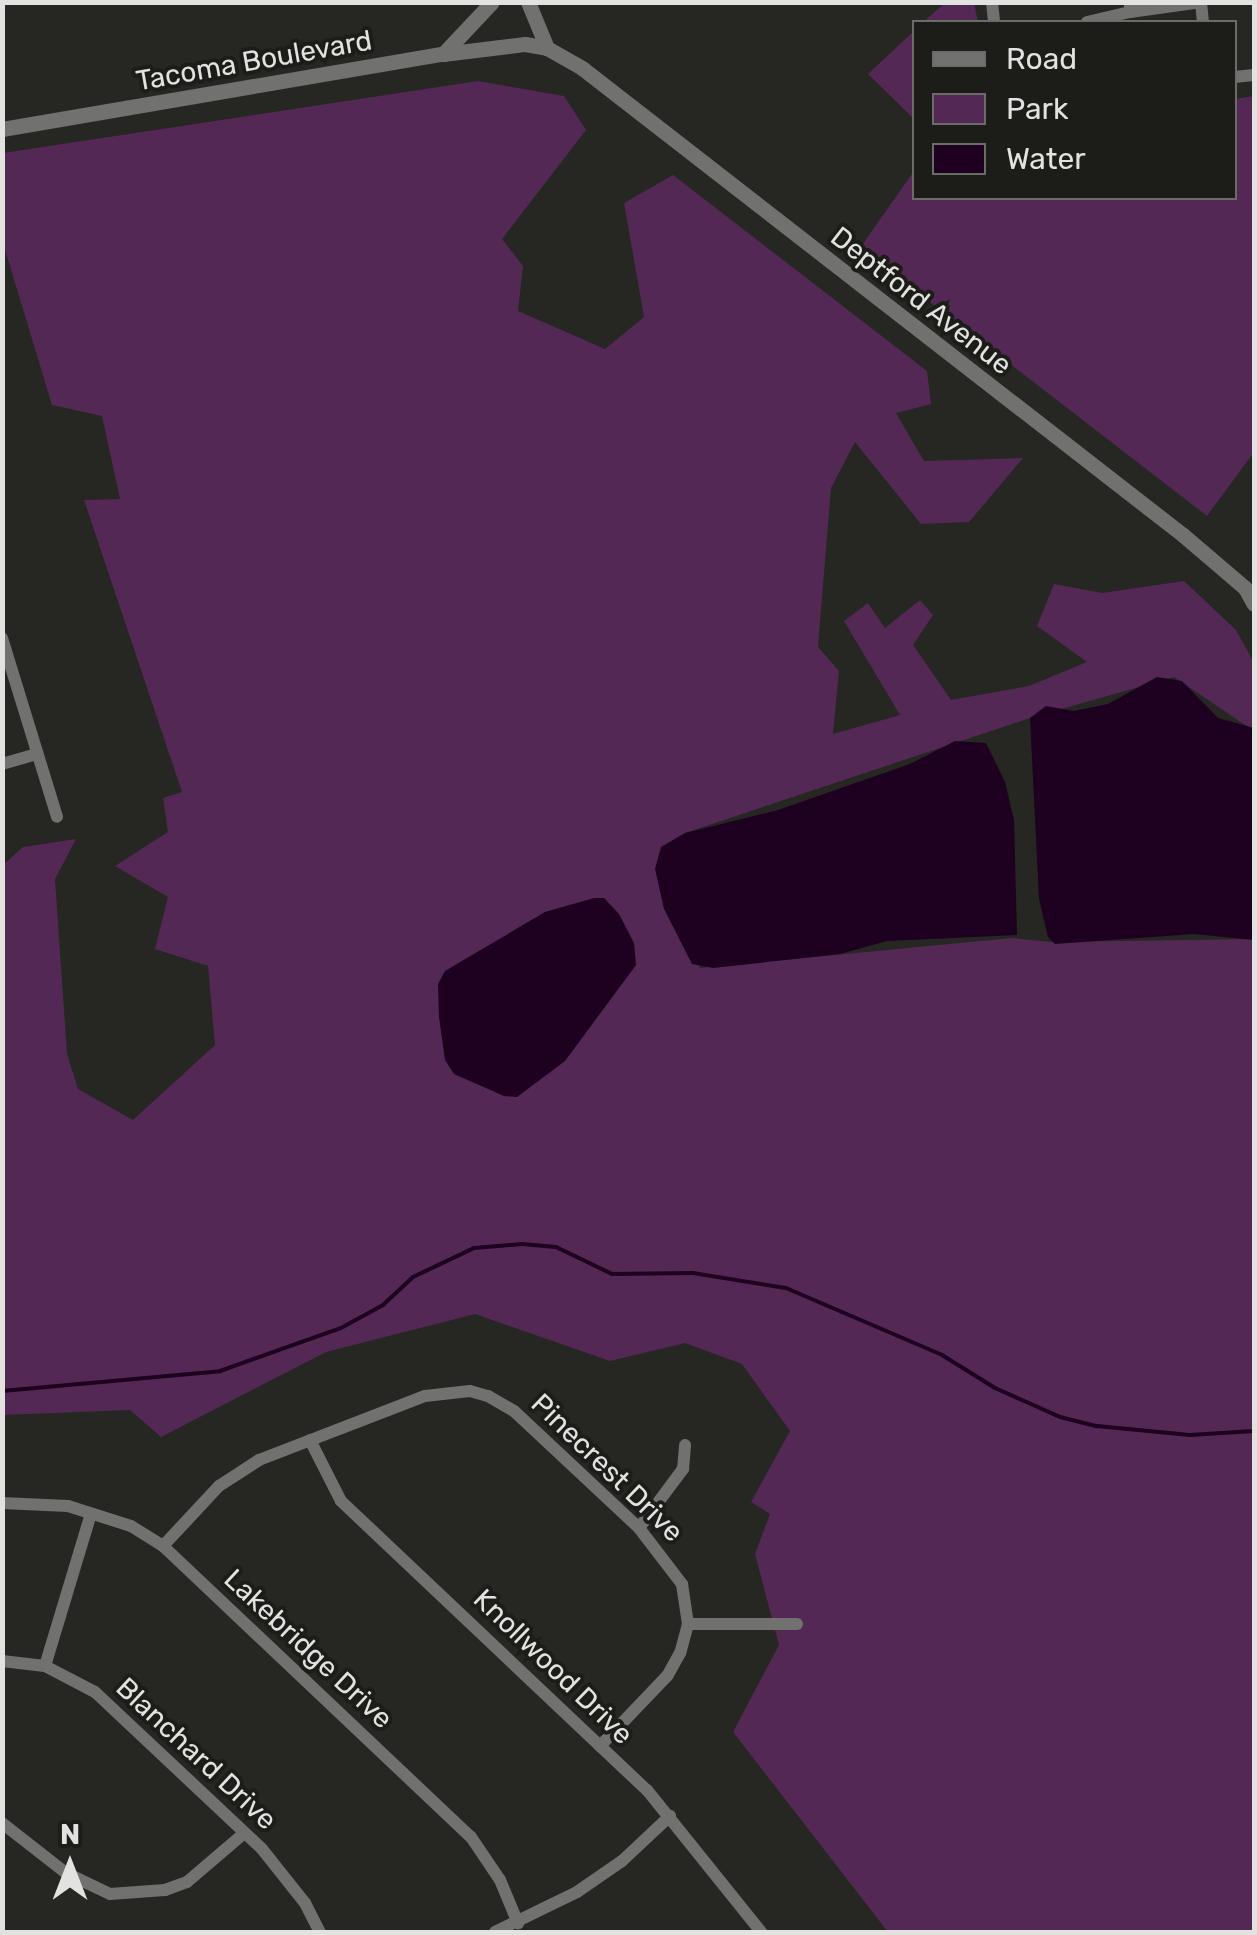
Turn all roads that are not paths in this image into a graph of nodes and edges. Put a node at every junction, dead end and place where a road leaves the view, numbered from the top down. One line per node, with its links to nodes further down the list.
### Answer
1 (492, 2): 7 (street)
2 (528, 2): 6 (street)
3 (1201, 2): 4 (street)
4 (1130, 7): 5 (street)
5 (1094, 20)
6 (547, 48): 7 (street, Deptford Avenue); 9 (street, Deptford Avenue)
7 (443, 54): 8 (street, Tacoma Boulevard)
8 (2, 129)
9 (1254, 604)
10 (2, 638): 11 (street)
11 (36, 754): 12 (street); 13 (street)
12 (2, 764)
13 (56, 817)
14 (310, 1440): 18 (street, Pinecrest Drive); 19 (street, Pinecrest Drive); 24 (street, Knollwood Drive)
15 (685, 1444): 18 (street)
16 (2, 1503): 17 (street, Lakebridge Drive)
17 (92, 1514): 19 (street, Lakebridge Drive); 23 (street)
18 (639, 1528): 20 (street, Pinecrest Drive)
19 (162, 1546): 28 (street, Lakebridge Drive)
20 (688, 1624): 21 (street); 24 (street)
21 (797, 1624)
22 (2, 1662): 23 (street, Blanchard Drive)
23 (45, 1666): 27 (street, Blanchard Drive)
24 (600, 1746): 25 (street, Knollwood Drive)
25 (670, 1816): 28 (street); 31 (street, Knollwood Drive)
26 (2, 1822): 27 (street)
27 (242, 1834): 29 (street, Blanchard Drive)
28 (518, 1923): 30 (street)
29 (320, 1932)
30 (495, 1932)
31 (761, 1932)

